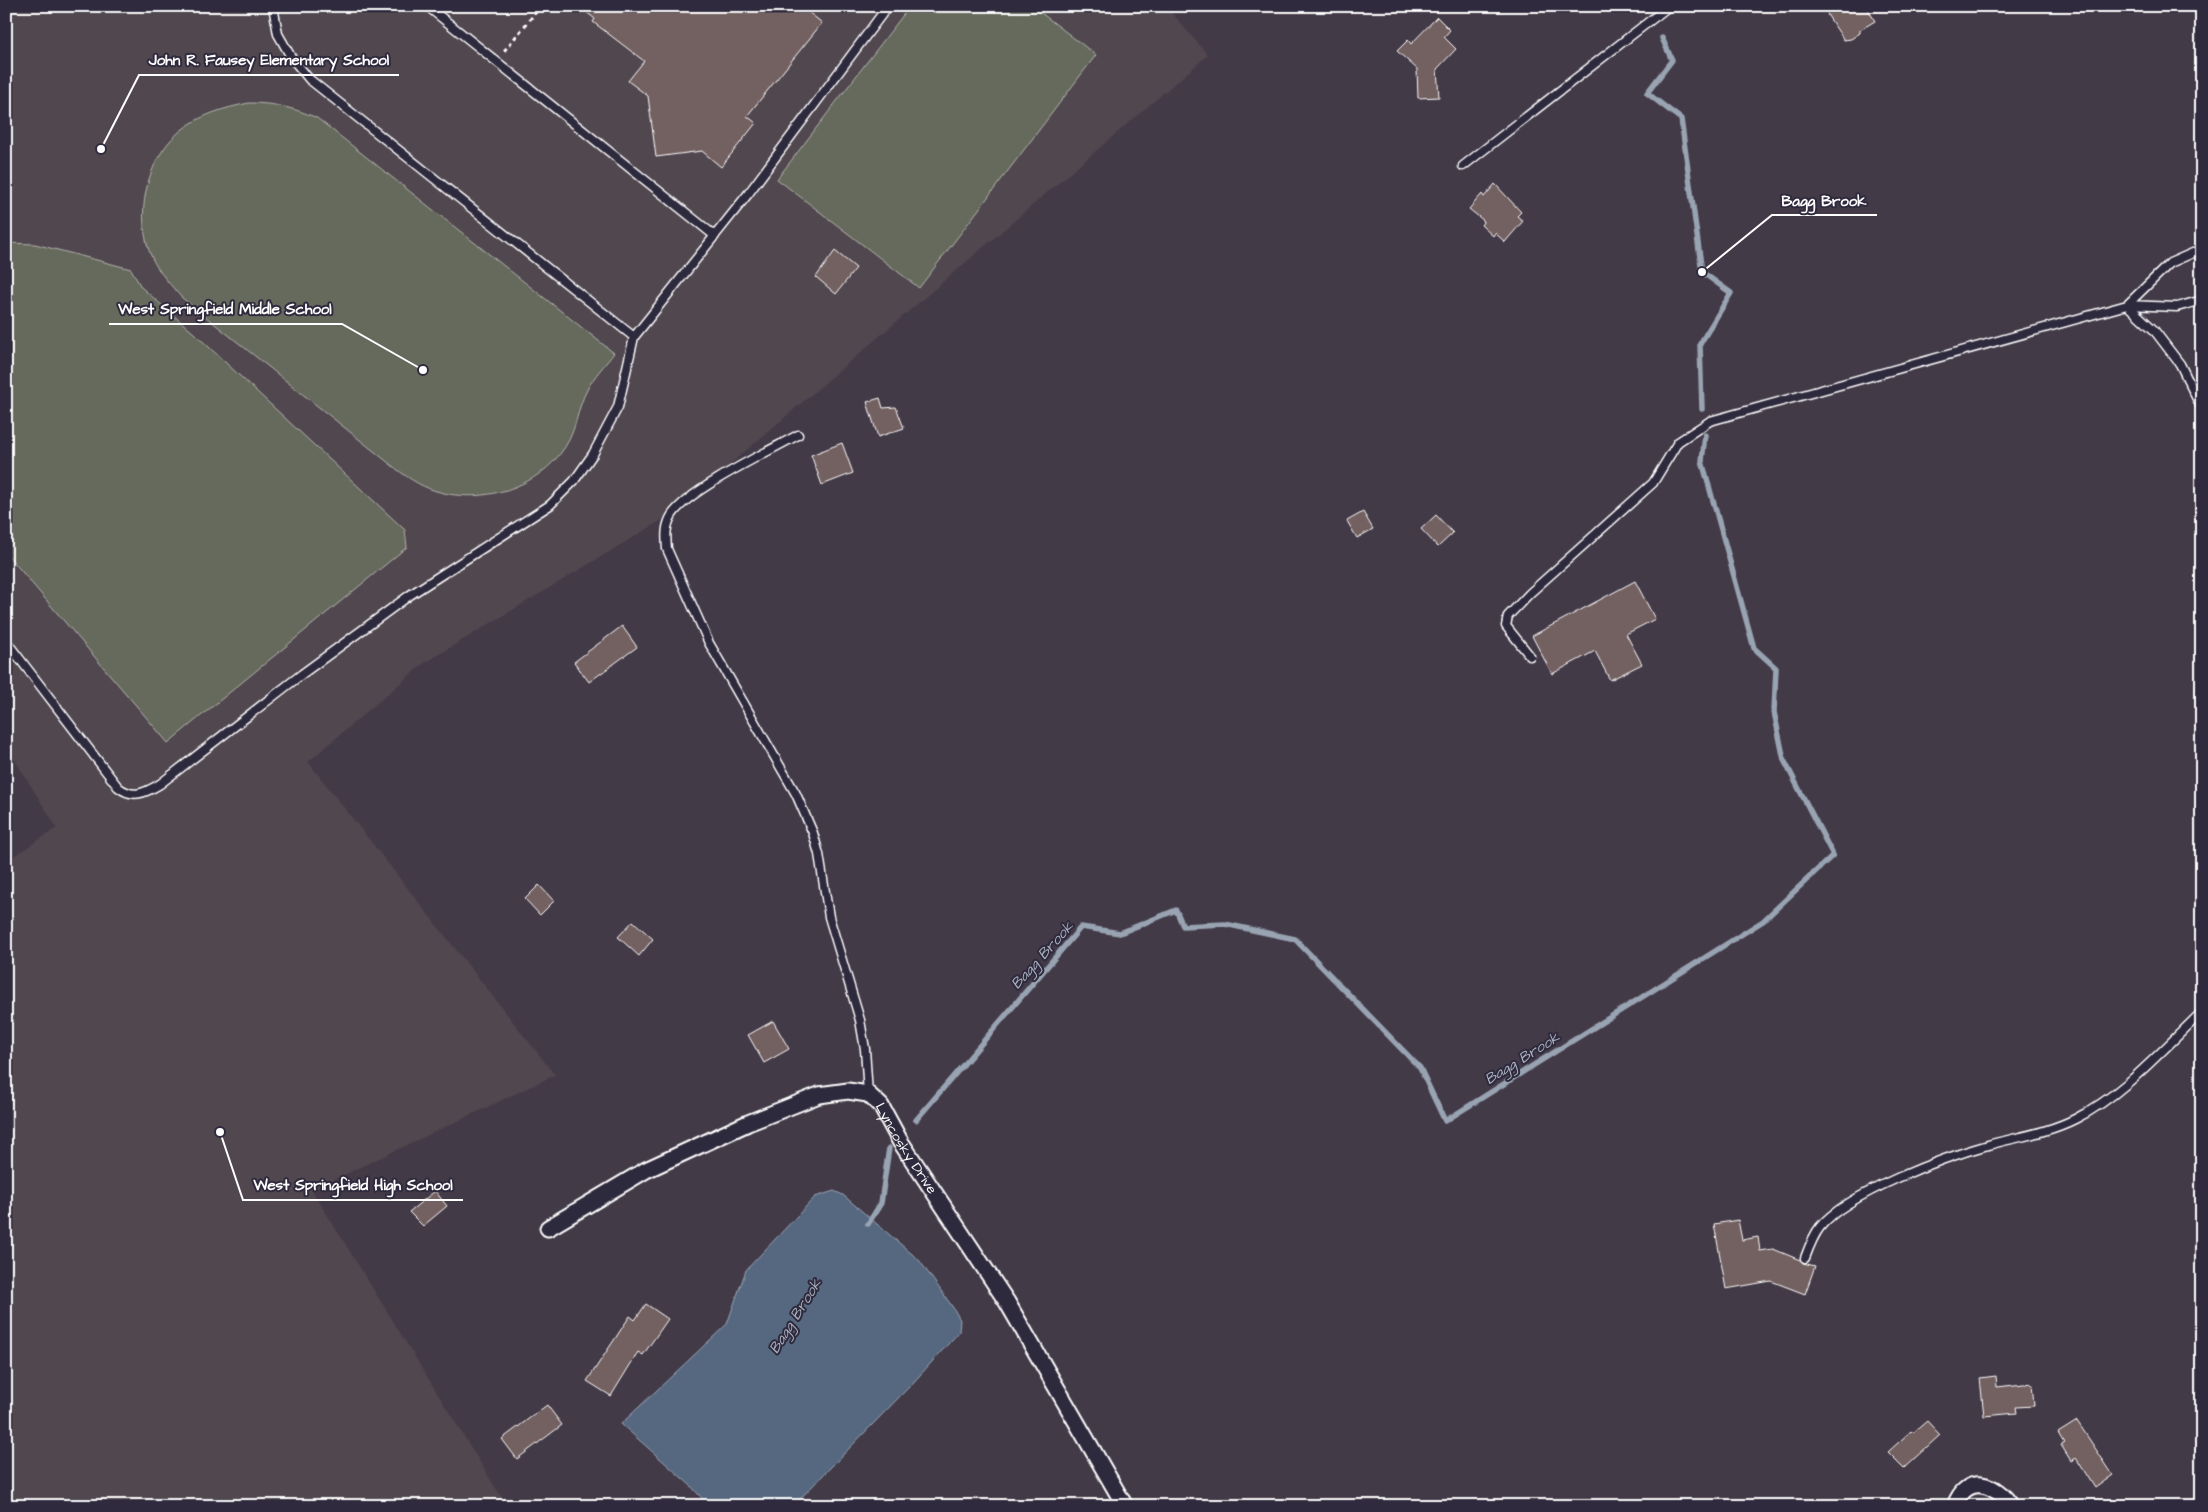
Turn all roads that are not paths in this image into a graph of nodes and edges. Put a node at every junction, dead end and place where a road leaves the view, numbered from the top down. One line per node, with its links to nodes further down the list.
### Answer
1 (273, 6): 10 (lane)
2 (427, 6): 6 (lane)
3 (888, 6): 6 (lane)
4 (1669, 6): 5 (lane)
5 (1464, 166)
6 (715, 236): 10 (lane)
7 (2202, 249): 9 (lane)
8 (2202, 300): 9 (lane)
9 (2127, 305): 11 (lane); 14 (lane)
10 (634, 337): 13 (lane)
11 (2202, 409)
12 (798, 435): 16 (lane)
13 (6, 641)
14 (1530, 656)
15 (2202, 1012): 18 (lane)
16 (868, 1094): 17 (street, Lyncosky Drive); 19 (street, Lyncosky Drive)
17 (548, 1228)
18 (1805, 1258)
19 (1125, 1506)
20 (1955, 1506): 21 (street)
21 (2011, 1506)

